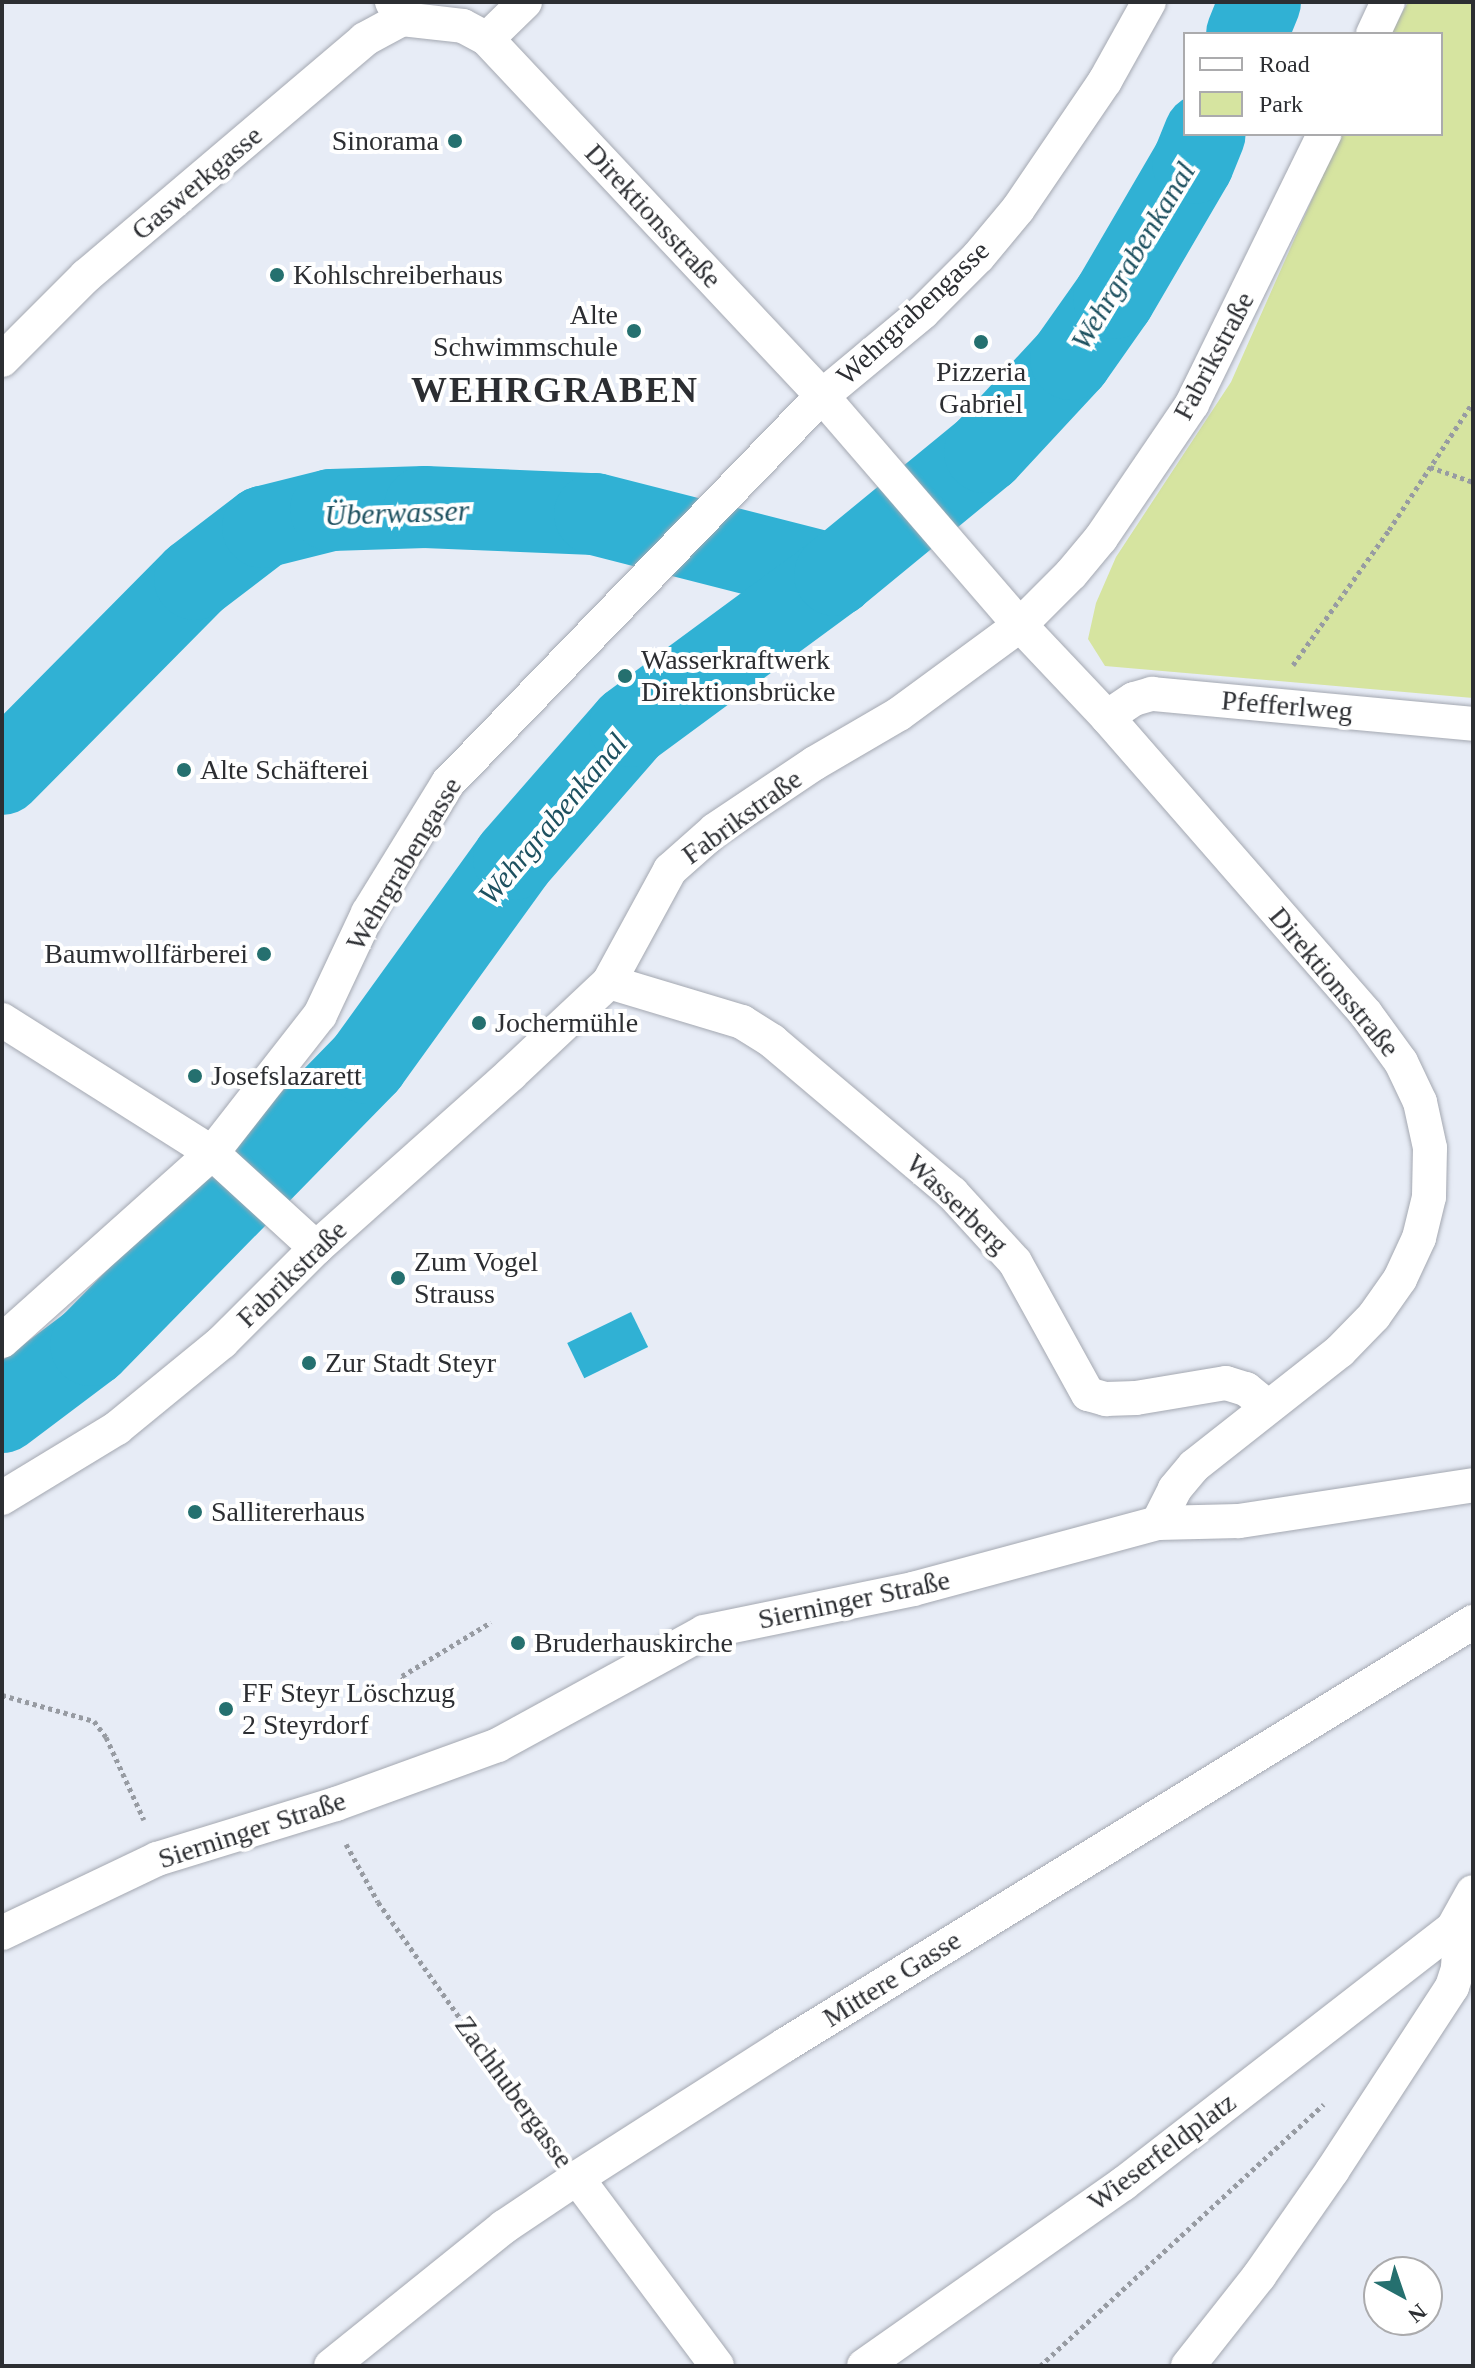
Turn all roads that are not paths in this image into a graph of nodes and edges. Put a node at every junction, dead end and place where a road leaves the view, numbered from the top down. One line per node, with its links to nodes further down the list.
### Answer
1 (525, 2): 6 (street)
2 (1149, 2): 9 (street, Wehrgrabengasse)
3 (1388, 2): 5 (street)
4 (397, 10): 6 (street, Direktionsstraße); 8 (street, Gaswerkgasse)
5 (1374, 32)
6 (487, 39): 9 (street, Direktionsstraße)
7 (1323, 136): 10 (street, Fabrikstraße)
8 (2, 360)
9 (822, 396): 10 (street, Direktionsstraße); 15 (street, Wehrgrabengasse)
10 (1020, 625): 11 (street, Direktionsstraße); 13 (street, Fabrikstraße)
11 (1107, 717): 12 (street, Pfefferlweg); 18 (street, Direktionsstraße)
12 (1473, 724)
13 (609, 982): 16 (street, Fabrikstraße); 18 (street, Wasserberg)
14 (2, 1020): 15 (street)
15 (219, 1158): 16 (street); 17 (street, Wehrgrabengasse)
16 (305, 1236): 20 (street, Fabrikstraße)
17 (2, 1341)
18 (1268, 1407): 21 (street, Direktionsstraße)
19 (1473, 1485): 21 (street, Sierninger Straße)
20 (2, 1498)
21 (1158, 1523): 25 (street, Sierninger Straße)
22 (1473, 1622): 26 (street, Mittere Gasse)
23 (1473, 1892): 24 (street, Wieserfeldplatz)
24 (1453, 1928): 29 (street, Wieserfeldplatz); 30 (street)
25 (2, 1933)
26 (577, 2178): 27 (street, Mittere Gasse); 28 (street, Zachhubergasse)
27 (331, 2366)
28 (717, 2366)
29 (864, 2366)
30 (1188, 2366)

